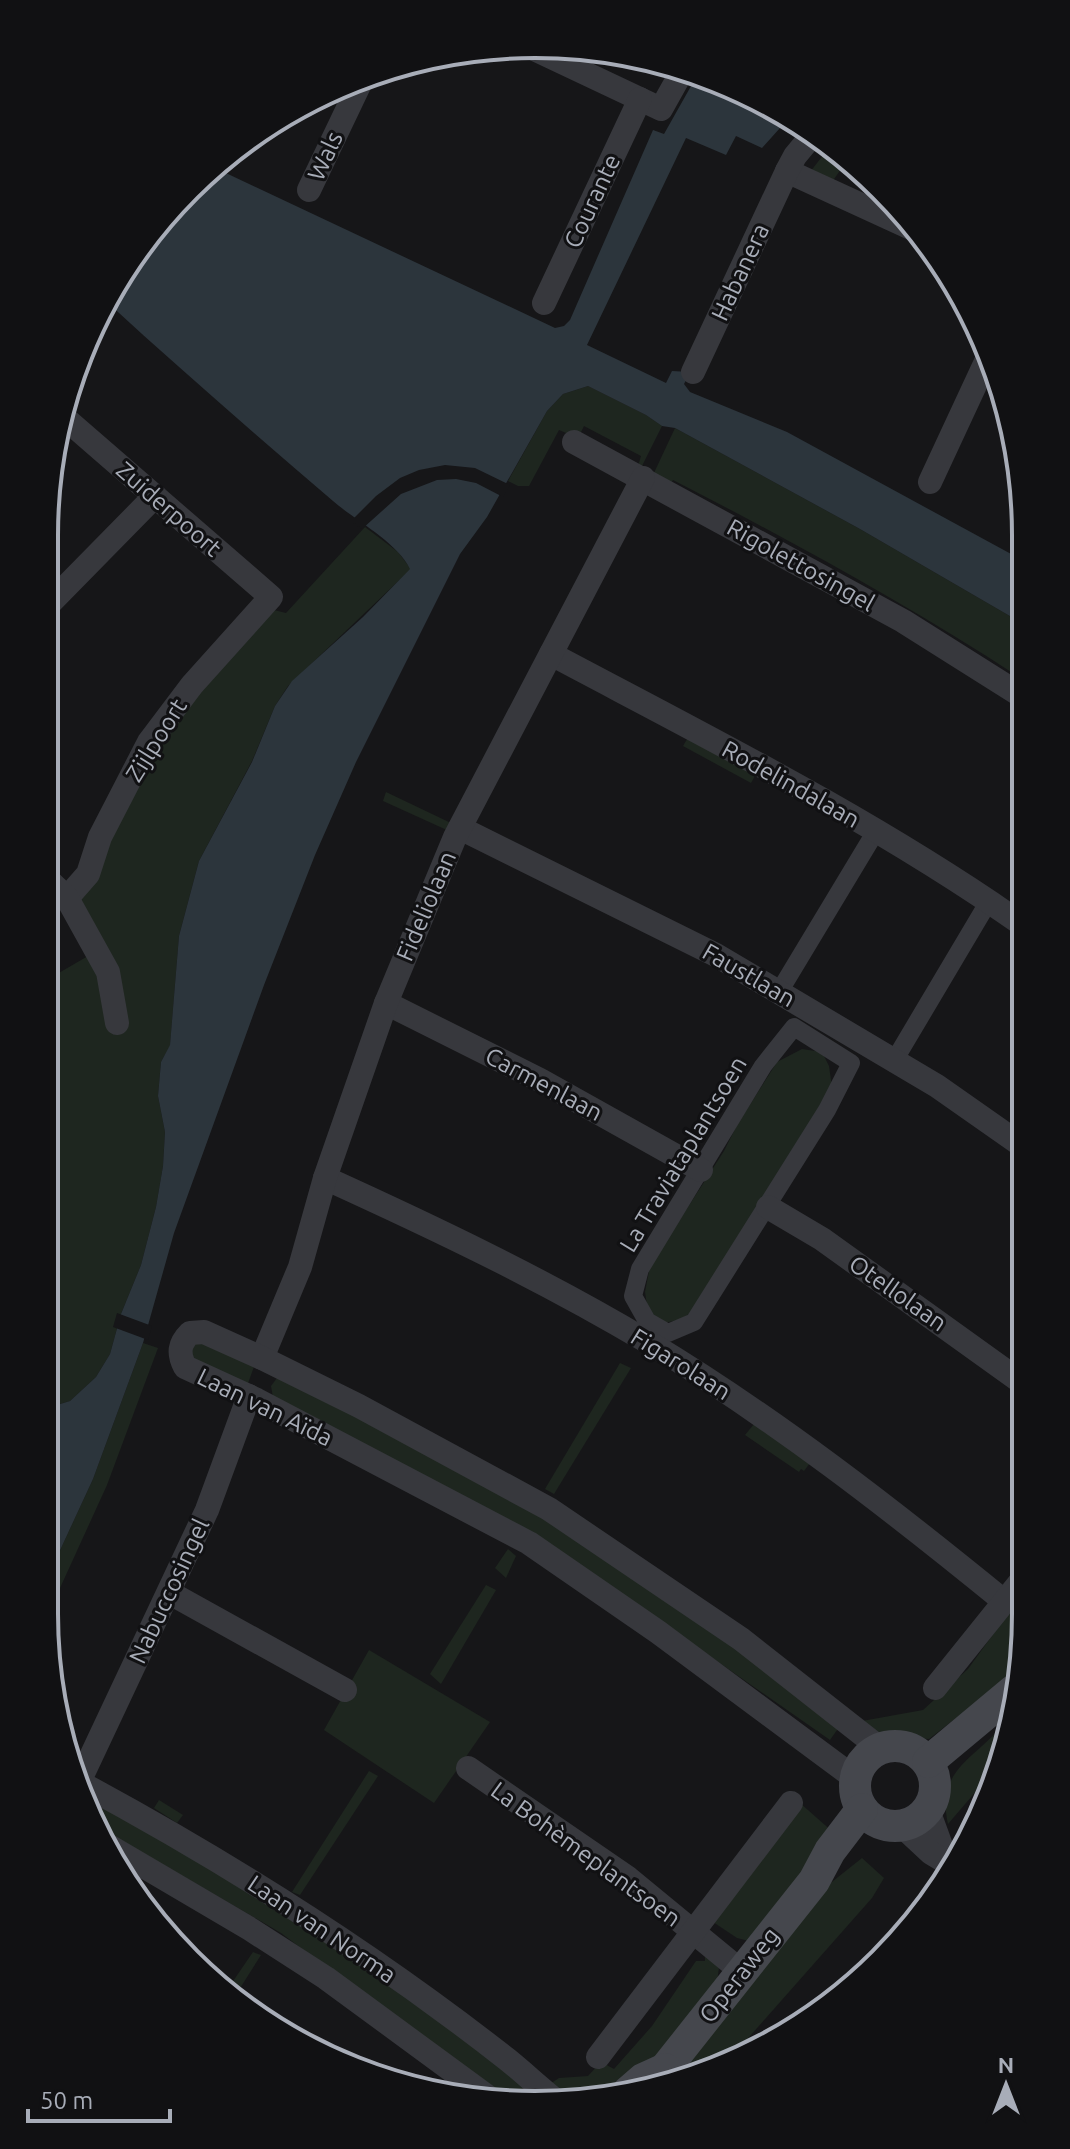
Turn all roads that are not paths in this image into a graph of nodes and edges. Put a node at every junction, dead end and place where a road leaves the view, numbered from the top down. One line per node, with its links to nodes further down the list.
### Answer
1 (554, 59): 4 (street)
2 (677, 80): 4 (street)
3 (355, 93): 7 (street, Wals)
4 (640, 99): 9 (street, Courante)
5 (806, 143): 6 (street, Habanera)
6 (787, 171): 8 (street); 11 (street, Habanera)
7 (309, 190)
8 (894, 220)
9 (544, 303)
10 (982, 369): 15 (street)
11 (693, 372)
12 (71, 424): 16 (street, Zuiderpoort)
13 (574, 442): 14 (street, Rigolettosingel)
14 (643, 478): 19 (street, Fideliolaan); 20 (street, Rigolettosingel)
15 (930, 482)
16 (155, 496): 17 (street); 18 (street, Zuiderpoort)
17 (58, 595)
18 (271, 597): 24 (street, Zijlpoort)
19 (551, 654): 21 (street, Fideliolaan); 22 (street, Rodelindalaan)
20 (1012, 690)
21 (460, 828): 27 (street, Faustlaan); 28 (street, Fideliolaan)
22 (876, 831): 25 (street, Rodelindalaan); 27 (street)
23 (58, 889): 24 (street)
24 (67, 898): 29 (street)
25 (989, 901): 26 (street, Rodelindalaan); 30 (street)
26 (1012, 917)
27 (779, 992): 30 (street, Faustlaan)
28 (386, 1003): 32 (street, Carmenlaan); 33 (street, Fideliolaan)
29 (117, 1023)
30 (894, 1061): 31 (street, Faustlaan)
31 (1012, 1139)
32 (701, 1170): 34 (street, La Traviataplantsoen); 34 (street, La Traviataplantsoen)
33 (325, 1178): 35 (street, Fideliolaan); 40 (street, Figarolaan)
34 (768, 1207): 36 (street, Otellolaan)
35 (262, 1358): 37 (street, Laan van Aïda); 44 (street, Laan van Aïda)
36 (1012, 1375)
37 (249, 1396): 38 (street, Nabuccosingel); 50 (street, Laan van Aïda)
38 (170, 1593): 42 (street); 46 (street, Nabuccosingel)
39 (1012, 1593): 40 (street)
40 (1005, 1602): 41 (street)
41 (935, 1688)
42 (345, 1690)
43 (1004, 1698): 45 (main road)
44 (881, 1749): 45 (main road); 50 (main road)
45 (928, 1762): 50 (main road)
46 (83, 1768)
47 (468, 1768): 53 (street, La Bohèmeplantsoen)
48 (91, 1789): 58 (street, Laan van Norma)
49 (791, 1803): 53 (street)
50 (886, 1809): 52 (street, Laan van Aïda); 54 (main road, Operaweg)
51 (124, 1855): 57 (street, Laan van Norma)
52 (943, 1860)
53 (693, 1932): 54 (street, La Bohèmeplantsoen); 55 (street)
54 (741, 1971): 56 (main road, Operaweg)
55 (598, 2057)
56 (664, 2073)
57 (475, 2087)
58 (544, 2091)

